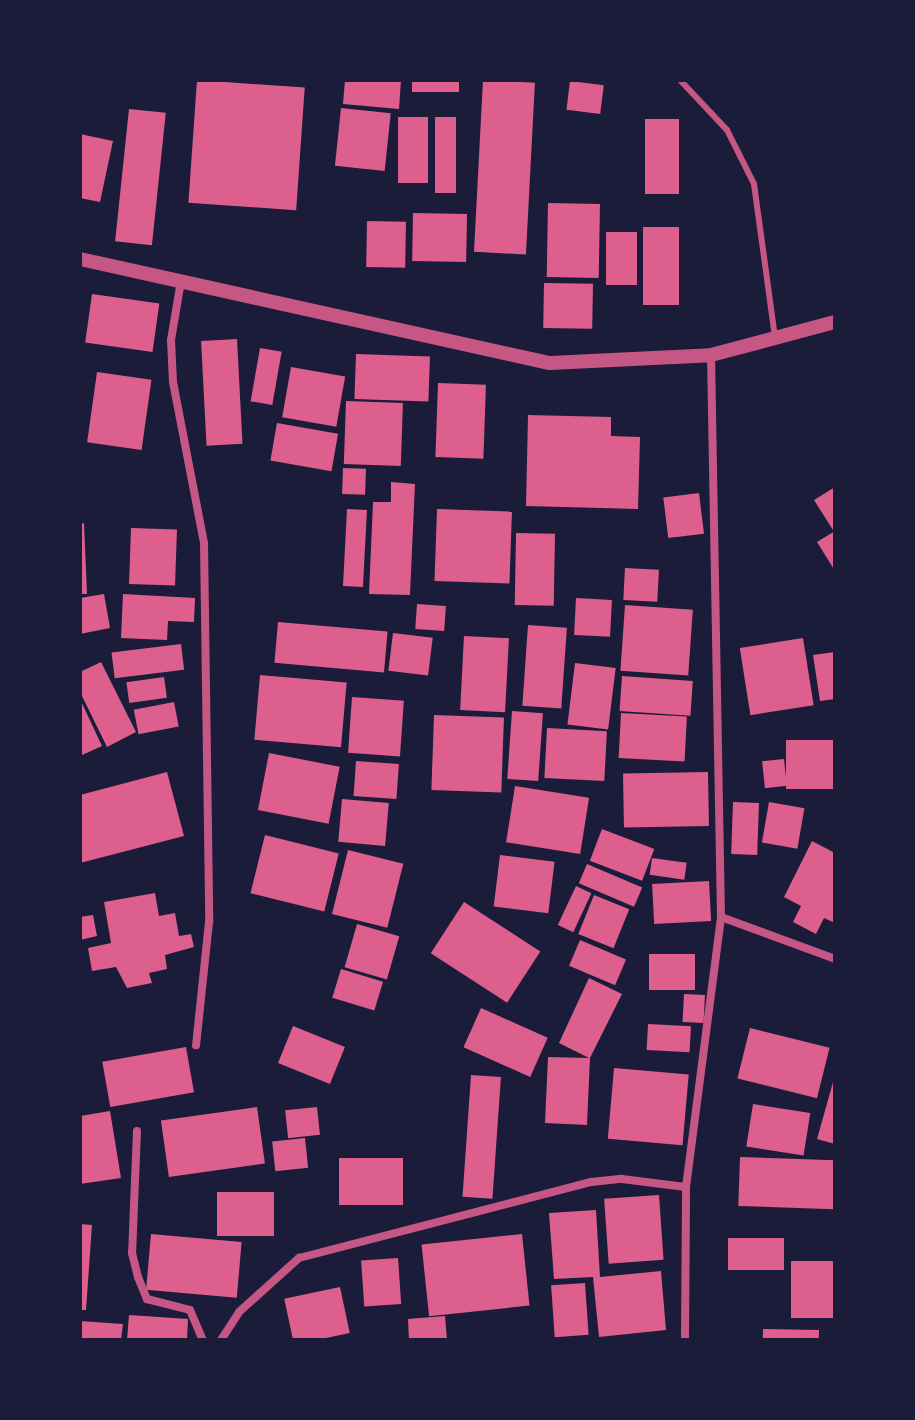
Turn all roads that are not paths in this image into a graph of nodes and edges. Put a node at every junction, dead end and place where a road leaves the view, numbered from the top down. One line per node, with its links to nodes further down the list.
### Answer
1 (681, 81): 5 (lane)
2 (80, 259): 3 (street)
3 (181, 281): 6 (street); 9 (street)
4 (835, 322): 5 (street)
5 (775, 338): 6 (street)
6 (711, 355): 7 (street)
7 (721, 917): 8 (street); 11 (street)
8 (835, 959)
9 (196, 1045)
10 (137, 1131): 12 (street)
11 (686, 1187): 13 (street); 14 (street)
12 (203, 1340)
13 (221, 1340)
14 (685, 1340)

